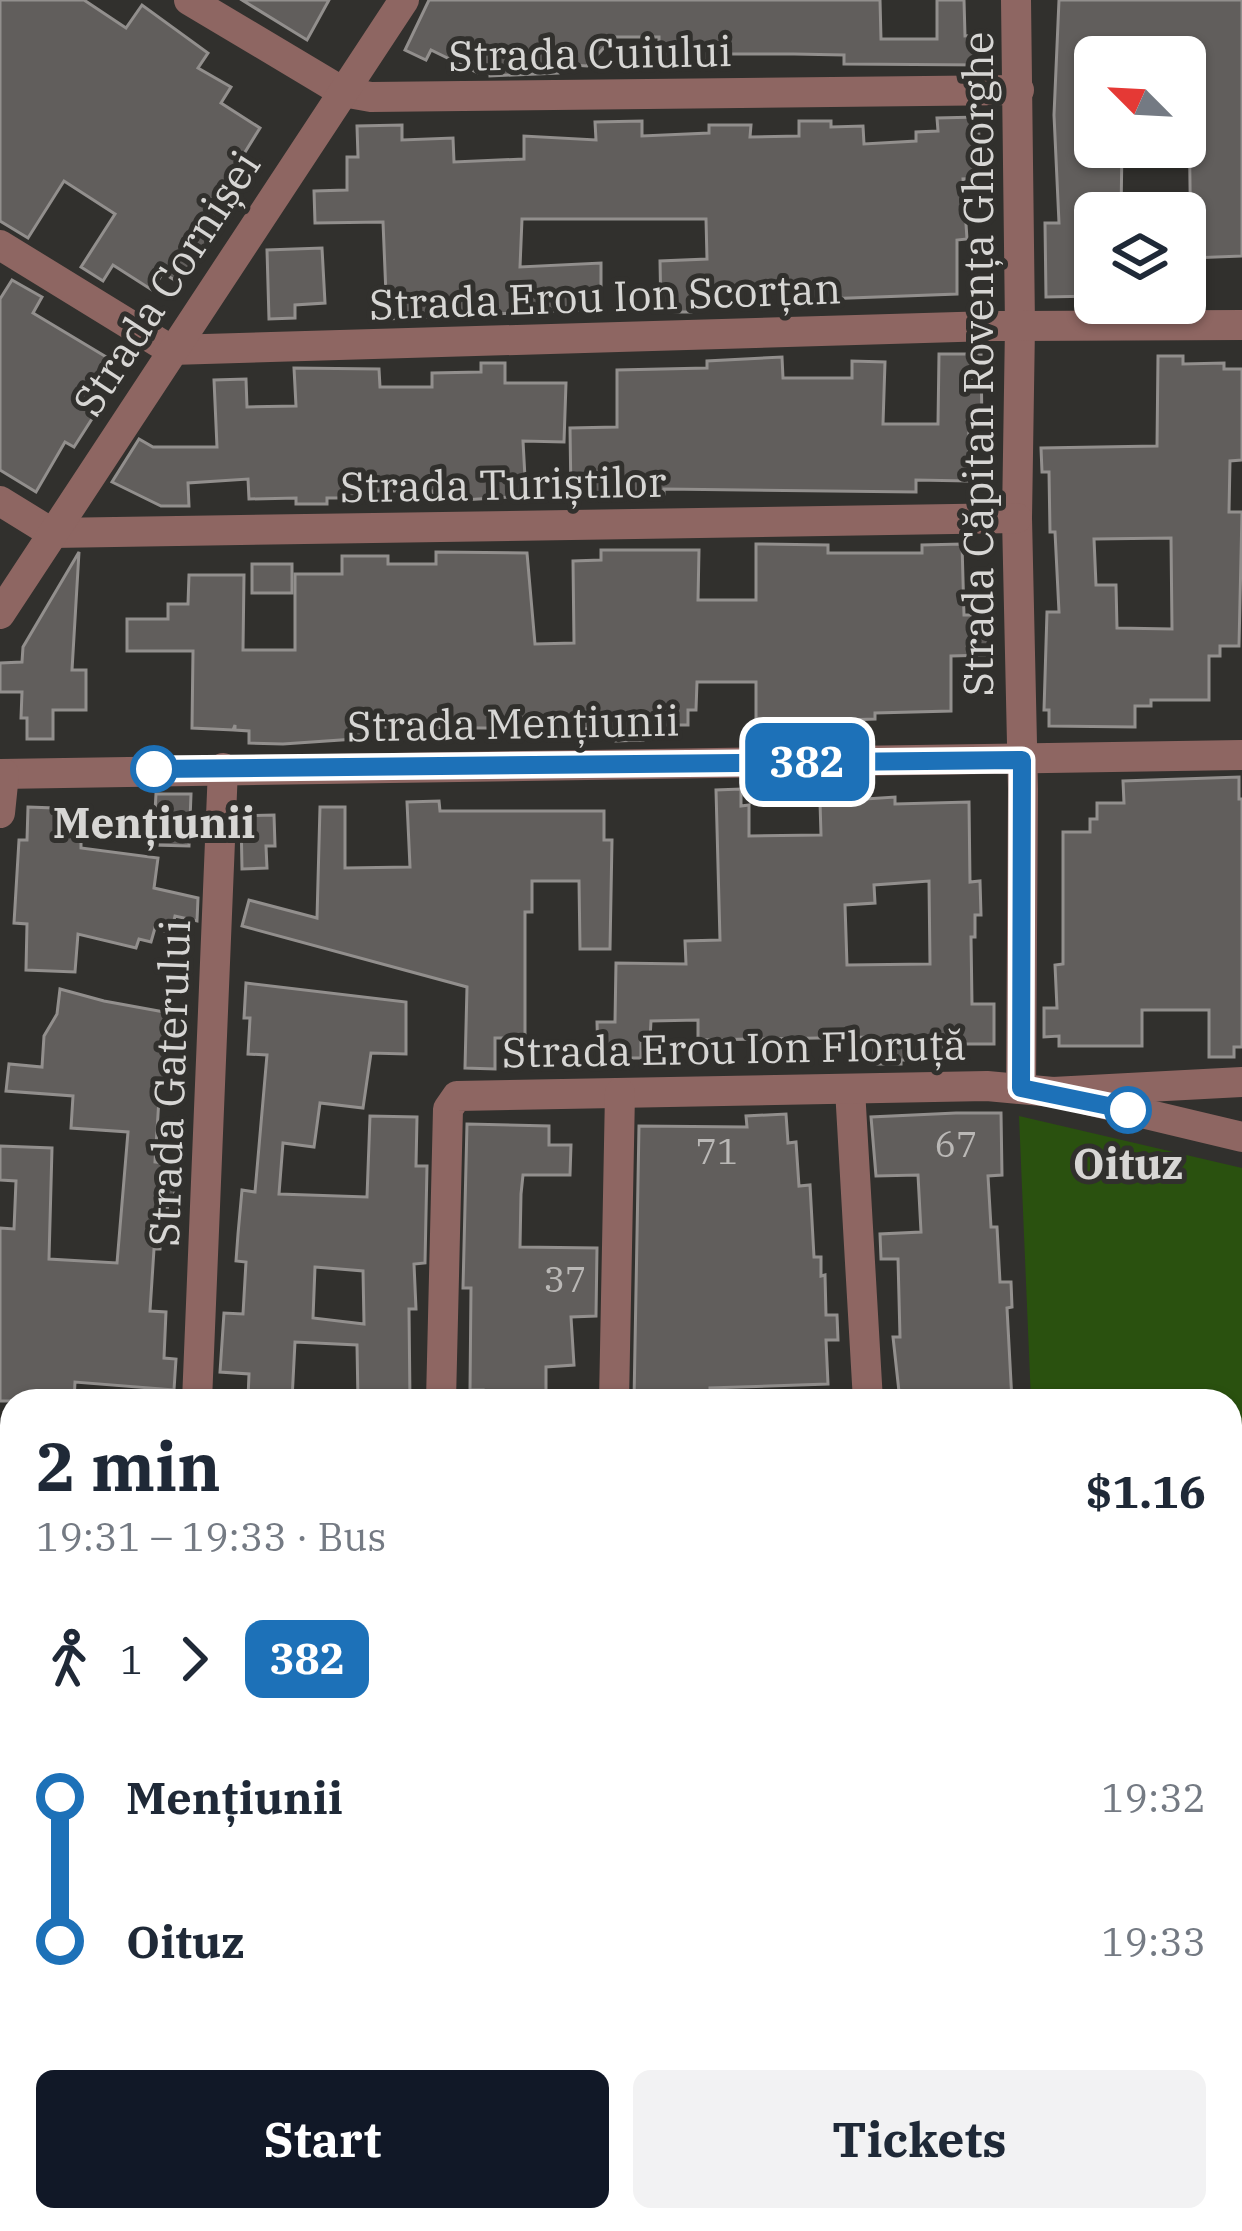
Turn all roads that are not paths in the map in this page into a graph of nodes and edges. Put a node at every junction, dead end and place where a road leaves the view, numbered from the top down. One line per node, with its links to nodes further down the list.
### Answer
1 (189, 0): 5 (street, Strada Cuiului)
2 (404, 0): 5 (street, Strada Cornișei)
3 (1016, 0): 4 (street, Strada Căpitan Rovența Gheorghe)
4 (1019, 90): 5 (street, Strada Cuiului); 8 (street, Strada Căpitan Rovența Gheorghe)
5 (343, 92): 9 (street, Strada Cornișei)
6 (0, 245): 9 (street)
7 (1242, 325): 8 (street, Strada Erou Ion Scorțan)
8 (1020, 326): 9 (street, Strada Erou Ion Scorțan); 11 (street, Strada Căpitan Rovența Gheorghe)
9 (171, 350): 12 (street, Strada Cornișei)
10 (0, 501): 12 (street)
11 (1017, 518): 12 (street, Strada Turiștilor); 15 (street, Strada Căpitan Rovența Gheorghe)
12 (52, 533): 13 (street, Strada Cornișei)
13 (0, 614)
14 (1242, 755): 15 (street, Strada Mențiunii)
15 (1022, 760): 16 (street, Strada Mențiunii); 20 (street, Strada Căpitan Rovența Gheorghe)
16 (223, 768): 17 (street, Strada Mențiunii); 25 (street, Strada Gaterului)
17 (2, 774): 18 (street)
18 (0, 812)
19 (1242, 1082): 22 (street)
20 (1021, 1088): 21 (street, Strada Erou Ion Floruță); 22 (street, Strada Erou Ion Floruță)
21 (850, 1089): 23 (street, Strada Erou Ion Floruță); 28 (street)
22 (1052, 1091): 24 (street)
23 (620, 1094): 26 (street, Strada Erou Ion Floruță); 27 (street)
24 (1242, 1137)
25 (197, 1389)
26 (441, 1389)
27 (614, 1389)
28 (867, 1389)

